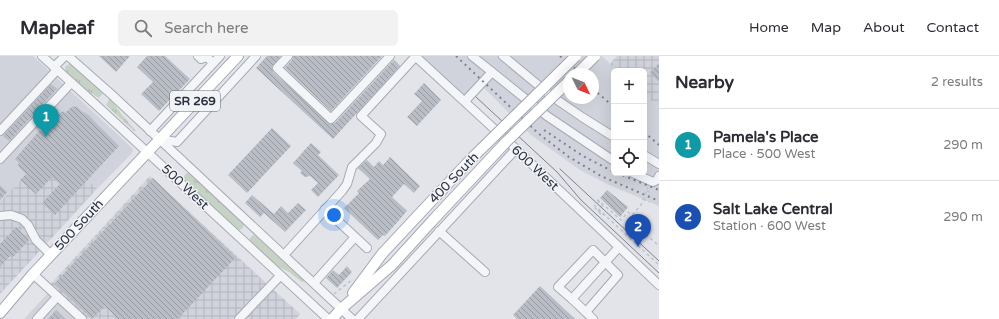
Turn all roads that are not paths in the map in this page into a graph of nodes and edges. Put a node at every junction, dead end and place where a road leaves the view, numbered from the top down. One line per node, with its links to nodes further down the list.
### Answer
1 (42, 56): 18 (street, 500 West)
2 (65, 56): 18 (street)
3 (68, 56): 24 (street, 500 West)
4 (198, 56): 5 (street)
5 (207, 56): 16 (street)
6 (220, 56): 16 (street)
7 (256, 56): 26 (street)
8 (288, 56): 9 (street)
9 (390, 56)
10 (415, 56): 22 (street, 600 West); 35 (street)
11 (472, 56): 19 (street)
12 (503, 56): 25 (street)
13 (576, 56): 51 (main road, 400 South, bridge)
14 (595, 56): 17 (main road, bridge)
15 (235, 59): 26 (main road, 500 South / SR 269)
16 (214, 63): 24 (street)
17 (583, 68)
18 (56, 69): 20 (street, 500 West); 23 (street)
19 (492, 72): 22 (street); 31 (street)
20 (71, 83): 28 (street, 500 West); 30 (street)
21 (563, 87): 51 (main road, 400 South, bridge)
22 (465, 101): 27 (street, 600 West)
23 (0, 131)
24 (150, 131): 26 (street, 500 West)
25 (611, 135)
26 (159, 139): 28 (main road, 500 South / SR 269); 42 (street, 500 West)
27 (516, 149): 37 (street, 400 South); 39 (street, 600 West)
28 (147, 152): 41 (main road, 500 South / SR 269); 46 (street, 500 West)
29 (647, 157): 32 (street)
30 (0, 159)
31 (611, 159)
32 (659, 164)
33 (640, 176): 34 (street)
34 (659, 176)
35 (325, 210): 38 (street); 42 (street)
36 (0, 216): 41 (street)
37 (439, 231): 44 (street); 60 (street, 400 South)
38 (355, 237): 40 (street); 47 (street)
39 (619, 247): 43 (street); 48 (street, 600 West)
40 (367, 248)
41 (51, 255): 45 (main road, 500 South / SR 269)
42 (284, 255): 47 (street, 500 West)
43 (606, 262): 50 (street); 50 (street); 52 (street)
44 (485, 272)
45 (33, 274): 49 (street); 53 (main road, 500 South / SR 269)
46 (280, 276): 56 (street); 57 (street, 500 West)
47 (314, 283): 51 (street, 500 West)
48 (657, 283)
49 (57, 297): 54 (street); 55 (street)
50 (572, 299): 52 (street)
51 (341, 309): 58 (main road, 400 South); 59 (street, 500 West)
52 (586, 312): 61 (street)
53 (0, 313)
54 (37, 319)
55 (82, 319)
56 (238, 319)
57 (328, 319)
58 (332, 319)
59 (352, 319)
60 (358, 319)
61 (593, 319)

